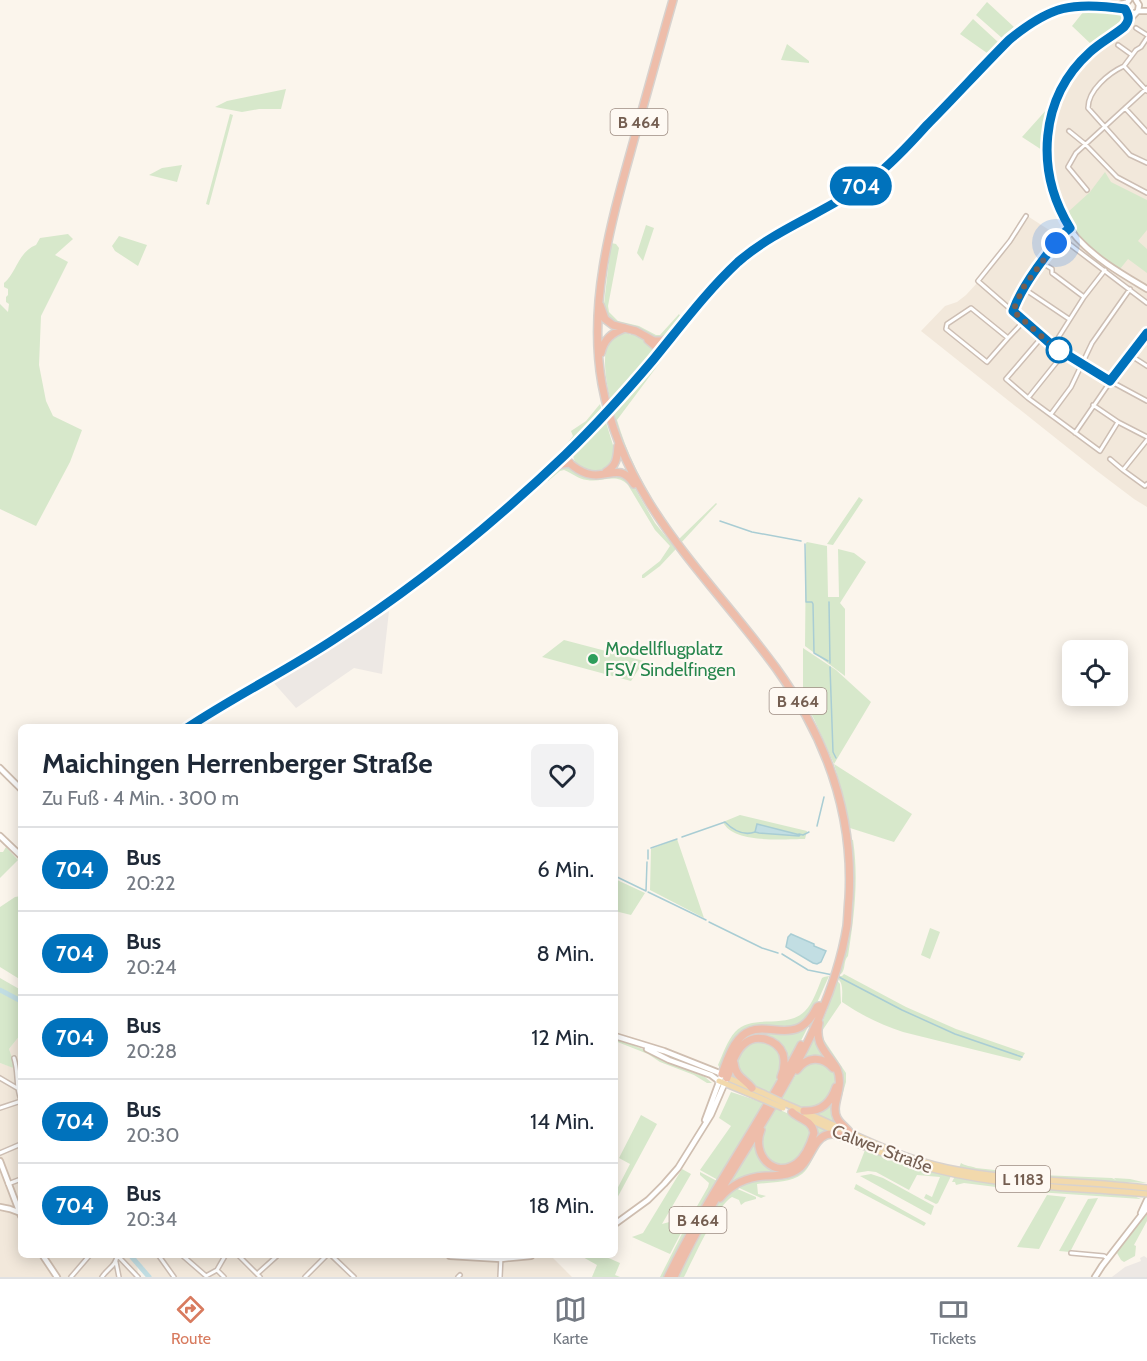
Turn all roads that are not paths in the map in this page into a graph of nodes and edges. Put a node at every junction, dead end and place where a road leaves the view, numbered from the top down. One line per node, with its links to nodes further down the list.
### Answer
1 (673, 0): 27 (highway, B 464)
2 (1132, 5): 3 (street); 19 (street); 35 (street)
3 (1147, 9)
4 (1136, 28): 5 (street)
5 (1147, 37): 7 (street)
6 (1118, 45): 7 (street)
7 (1132, 55): 8 (street)
8 (1124, 66): 9 (street); 11 (street)
9 (1147, 89): 10 (street)
10 (1125, 108): 11 (street); 13 (street)
11 (1105, 126): 14 (street); 15 (street)
12 (1069, 131): 14 (street)
13 (1147, 132)
14 (1085, 144): 16 (street); 17 (street)
15 (1147, 163)
16 (1087, 190)
17 (1147, 193)
18 (1026, 216): 29 (street)
19 (1070, 228): 20 (street); 24 (street)
20 (1060, 237): 21 (street); 22 (street)
21 (1041, 262): 23 (street); 26 (street)
22 (1105, 270): 25 (street); 26 (street)
23 (1023, 288): 29 (street); 30 (street)
24 (1147, 289)
25 (1130, 290): 28 (street); 43 (street)
26 (1084, 297): 30 (street)
27 (599, 300): 32 (highway); 42 (highway, B 464)
28 (1147, 303)
29 (1013, 311): 31 (street)
30 (1069, 319): 38 (street)
31 (1024, 321): 34 (street); 36 (street)
32 (625, 328): 37 (highway); 42 (highway)
33 (1147, 333): 41 (street)
34 (1042, 337): 38 (street); 46 (street)
35 (669, 338): 37 (highway); 39 (street)
36 (1008, 338): 36 (street)
37 (651, 339): 39 (highway)
38 (1053, 346): 40 (street)
39 (661, 349): 54 (street, bridge)
40 (1064, 353): 43 (street); 46 (street)
41 (1130, 355): 44 (street); 45 (street)
42 (599, 361): 53 (highway, B 464)
43 (1082, 364): 45 (street); 49 (street)
44 (1147, 366)
45 (1110, 381): 47 (street); 48 (street)
46 (1028, 398): 49 (street)
47 (1146, 399)
48 (1093, 405): 50 (street); 51 (street)
49 (1050, 415): 51 (street)
50 (1118, 422): 51 (street); 52 (street)
51 (1075, 433)
52 (1147, 439): 58 (street)
53 (618, 441): 59 (highway); 61 (highway, B 464)
54 (565, 455): 56 (highway); 57 (street)
55 (1110, 459): 58 (street)
56 (573, 465): 57 (highway); 59 (highway)
57 (552, 467): 62 (street)
58 (1123, 470): 60 (street)
59 (604, 473): 61 (highway)
60 (1146, 485)
61 (642, 492): 67 (highway, B 464)
62 (194, 724)
63 (0, 768): 64 (street)
64 (18, 786)
65 (0, 836): 66 (street)
66 (18, 853)
67 (831, 982): 68 (highway, B 464); 69 (highway, B 464)
68 (827, 998): 75 (highway, B 464); 86 (highway)
69 (819, 1006): 74 (highway); 85 (highway, B 464)
70 (618, 1037): 74 (street, Calwer Straße / L 1183)
71 (14, 1058): 76 (street)
72 (734, 1060): 74 (highway); 77 (highway); 85 (highway)
73 (0, 1078): 76 (street)
74 (723, 1079): 77 (main road, Calwer Straße / L 1183); 79 (main road, Calwer Straße / L 1183); 103 (street)
75 (787, 1083): 83 (highway); 85 (highway, B 464)
76 (17, 1088): 78 (street)
77 (752, 1088): 79 (main road, Calwer Straße / L 1183)
78 (18, 1091)
79 (761, 1095): 81 (main road, Calwer Straße / L 1183, bridge)
80 (18, 1101): 82 (street)
81 (784, 1106): 83 (main road, Calwer Straße / L 1183); 84 (main road, Calwer Straße / L 1183)
82 (0, 1108)
83 (804, 1111): 86 (main road, Calwer Straße / L 1183)
84 (792, 1112): 85 (highway); 88 (main road, Calwer Straße / L 1183)
85 (765, 1113): 102 (highway, B 464); 131 (highway, B 464)
86 (850, 1133): 93 (main road, Calwer Straße / L 1183)
87 (18, 1145): 89 (street)
88 (866, 1146): 94 (main road, Calwer Straße / L 1183); 102 (highway)
89 (0, 1154)
90 (0, 1161): 92 (street)
91 (18, 1180): 92 (street)
92 (8, 1184): 96 (street)
93 (1145, 1186)
94 (1132, 1193): 95 (main road, Calwer Straße / L 1183); 98 (street)
95 (1147, 1194)
96 (14, 1199): 99 (street); 100 (street)
97 (0, 1207): 99 (street)
98 (1146, 1207): 117 (street)
99 (8, 1208): 101 (street)
100 (18, 1209)
101 (18, 1213)
102 (707, 1214): 132 (highway, B 464)
103 (618, 1222)
104 (1071, 1253): 117 (street)
105 (46, 1258): 121 (street)
106 (87, 1258): 122 (street)
107 (117, 1258): 118 (street)
108 (119, 1258): 125 (street)
109 (160, 1258): 126 (street)
110 (185, 1258): 119 (street)
111 (224, 1258): 119 (street)
112 (241, 1258): 120 (street)
113 (275, 1258): 120 (street)
114 (324, 1258): 128 (street)
115 (334, 1258): 129 (street)
116 (501, 1258): 130 (street)
117 (1108, 1258): 133 (street)
118 (116, 1262): 123 (street); 124 (street)
119 (217, 1269): 127 (street)
120 (259, 1276)
121 (57, 1277)
122 (71, 1277)
123 (102, 1277)
124 (119, 1277)
125 (138, 1277)
126 (174, 1277)
127 (224, 1277)
128 (305, 1277)
129 (354, 1277)
130 (500, 1277)
131 (668, 1277)
132 (674, 1277)
133 (1097, 1277)

